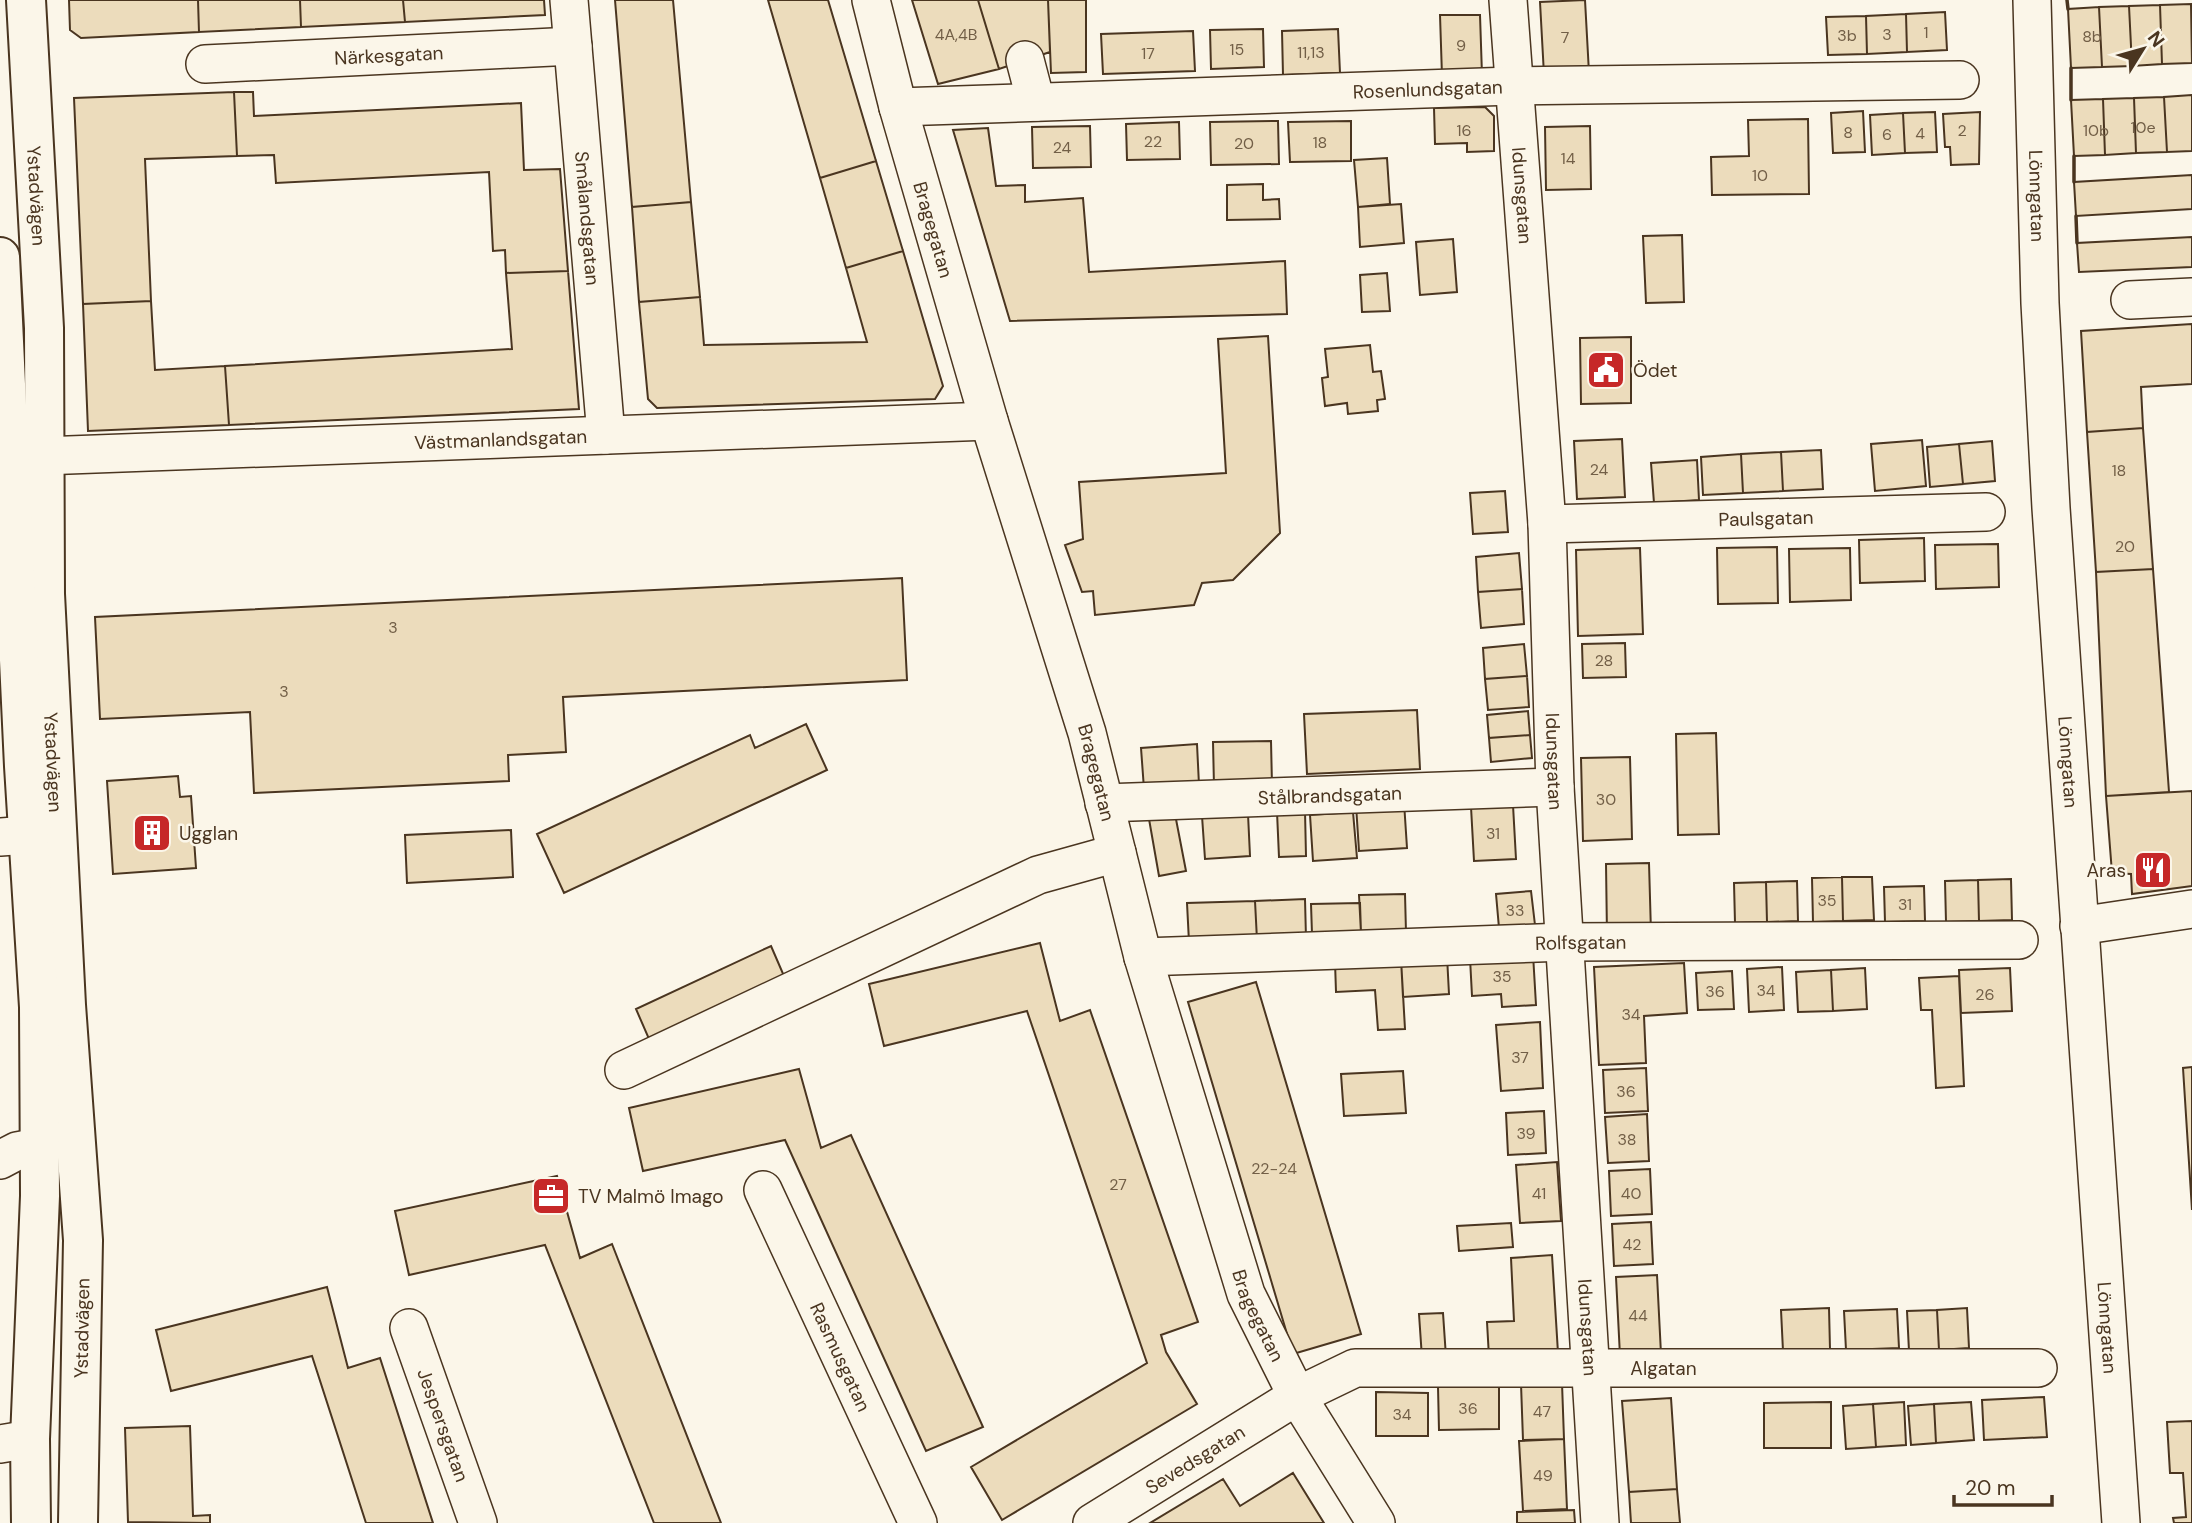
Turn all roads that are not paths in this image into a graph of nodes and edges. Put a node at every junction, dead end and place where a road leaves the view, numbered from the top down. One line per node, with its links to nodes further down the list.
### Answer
1 (26, 0): 18 (main road, Ystadvägen)
2 (569, 0): 6 (street, Smålandsgatan)
3 (871, 0): 12 (street, Bragegatan)
4 (1508, 0): 10 (street, Idunsgatan)
5 (2032, 0): 26 (street, Lönngatan)
6 (573, 46): 8 (street, Närkesgatan); 17 (street, Smålandsgatan)
7 (1025, 60): 11 (street)
8 (205, 64)
9 (1960, 80): 10 (street, Rosenlundsgatan)
10 (1512, 86): 11 (street, Rosenlundsgatan); 20 (street, Idunsgatan)
11 (1036, 102): 12 (street, Rosenlundsgatan)
12 (898, 107): 16 (street, Bragegatan)
13 (0, 257): 18 (main road, Ystadvägen)
14 (2192, 297): 15 (street)
15 (2130, 300)
16 (989, 421): 17 (street, Västmanlandsgatan); 22 (street, Bragegatan)
17 (606, 435): 18 (street, Västmanlandsgatan)
18 (27, 457): 23 (main road, Ystadvägen)
19 (1986, 512): 20 (street, Paulsgatan)
20 (1546, 524): 21 (street, Idunsgatan)
21 (1555, 787): 22 (street, Stålbrandsgatan); 28 (street, Idunsgatan)
22 (1104, 803): 24 (street, Bragegatan)
23 (28, 835): 31 (main road, Ystadvägen); 40 (main road, Ystadvägen)
24 (1117, 853): 29 (street, Bragegatan); 30 (street)
25 (2192, 909): 26 (street)
26 (2079, 926): 46 (street, Lönngatan)
27 (2019, 940): 28 (street, Rolfsgatan)
28 (1564, 942): 29 (street, Rolfsgatan); 35 (street, Idunsgatan)
29 (1143, 957): 37 (street, Bragegatan)
30 (624, 1070)
31 (39, 1147): 32 (street); 38 (main road, Ystadvägen)
32 (0, 1160)
33 (763, 1190): 42 (street, Rasmusgatan)
34 (409, 1328): 41 (street, Jespersgatan)
35 (1591, 1368): 36 (street, Algatan); 37 (street, Algatan); 45 (street, Idunsgatan)
36 (2038, 1368)
37 (1297, 1396): 43 (street, Sevedsgatan); 44 (street, Bragegatan)
38 (15, 1441): 39 (main road, Ystadvägen)
39 (31, 1523)
40 (78, 1523)
41 (478, 1523)
42 (918, 1523)
43 (1092, 1523)
44 (1376, 1523)
45 (1600, 1523)
46 (2121, 1523)

